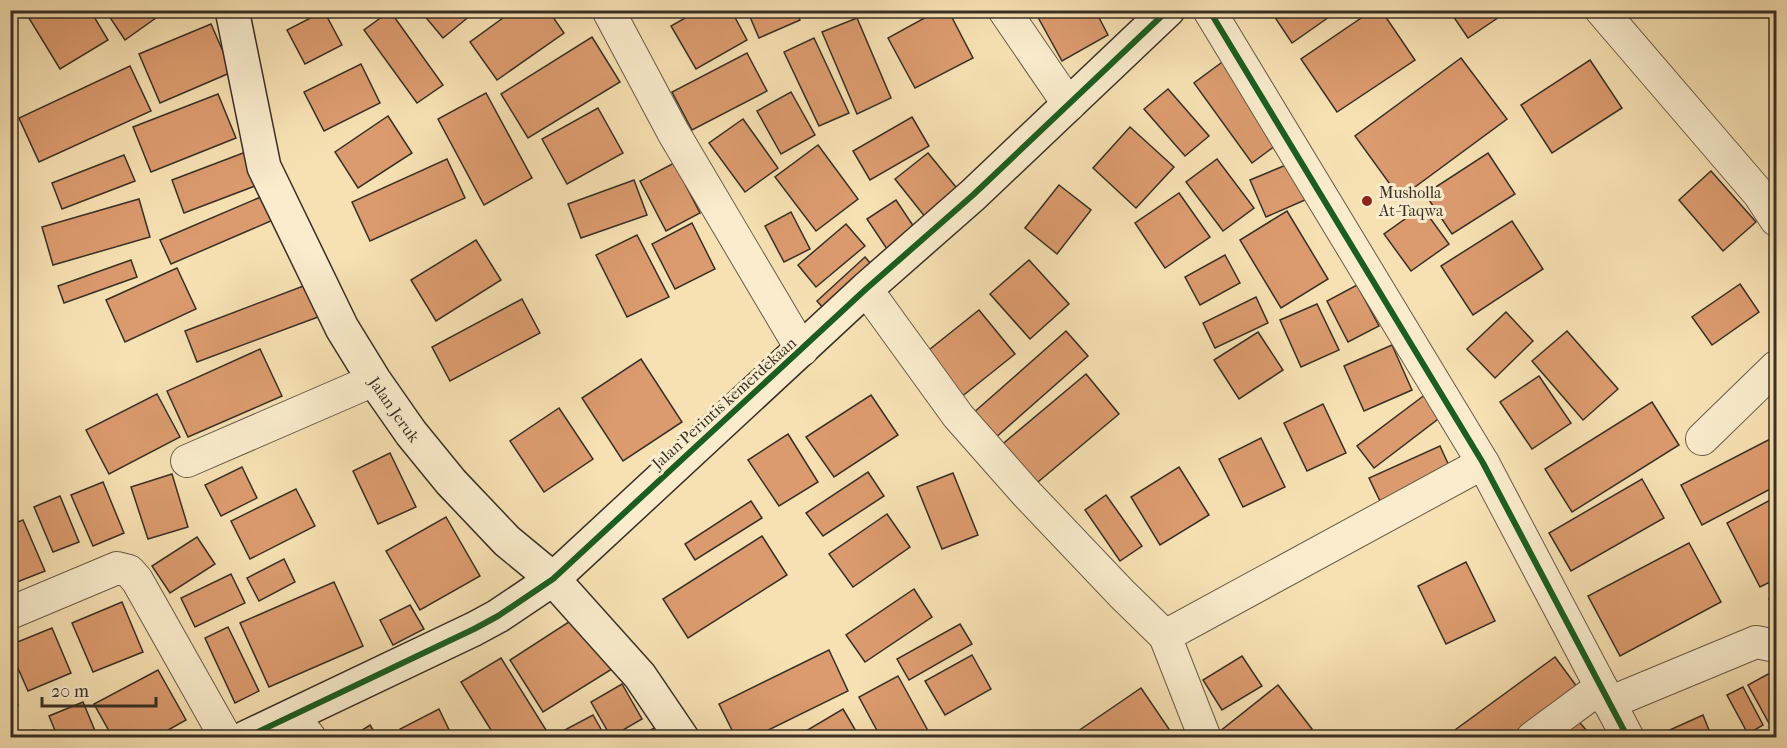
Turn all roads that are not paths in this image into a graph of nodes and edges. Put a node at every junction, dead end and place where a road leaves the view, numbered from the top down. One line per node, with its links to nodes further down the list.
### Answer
1 (232, 10): 12 (street, Jalan Jeruk)
2 (608, 10): 10 (street)
3 (1004, 10): 7 (street)
4 (1168, 10): 7 (street, Jalan Perintis kemerdekaan)
5 (1209, 10): 15 (street)
6 (1601, 10): 8 (street)
7 (1069, 105): 9 (street, Jalan Perintis kemerdekaan)
8 (1776, 220)
9 (866, 289): 10 (street, Jalan Perintis kemerdekaan); 18 (street)
10 (802, 350): 16 (street, Jalan Perintis kemerdekaan)
11 (1776, 367): 13 (street)
12 (374, 380): 14 (street); 16 (street, Jalan Jeruk)
13 (1702, 439)
14 (187, 461)
15 (1483, 463): 18 (street); 20 (street)
16 (553, 579): 21 (street, Jalan Perintis kemerdekaan); 24 (street, Jalan Jeruk)
17 (10, 613): 22 (street)
18 (1165, 636): 25 (street)
19 (1776, 646): 20 (street)
20 (1605, 695): 26 (street); 27 (street)
21 (302, 727): 23 (street, Jalan Perintis kemerdekaan)
22 (226, 738)
23 (244, 738)
24 (682, 738)
25 (1205, 738)
26 (1532, 738)
27 (1628, 738)

